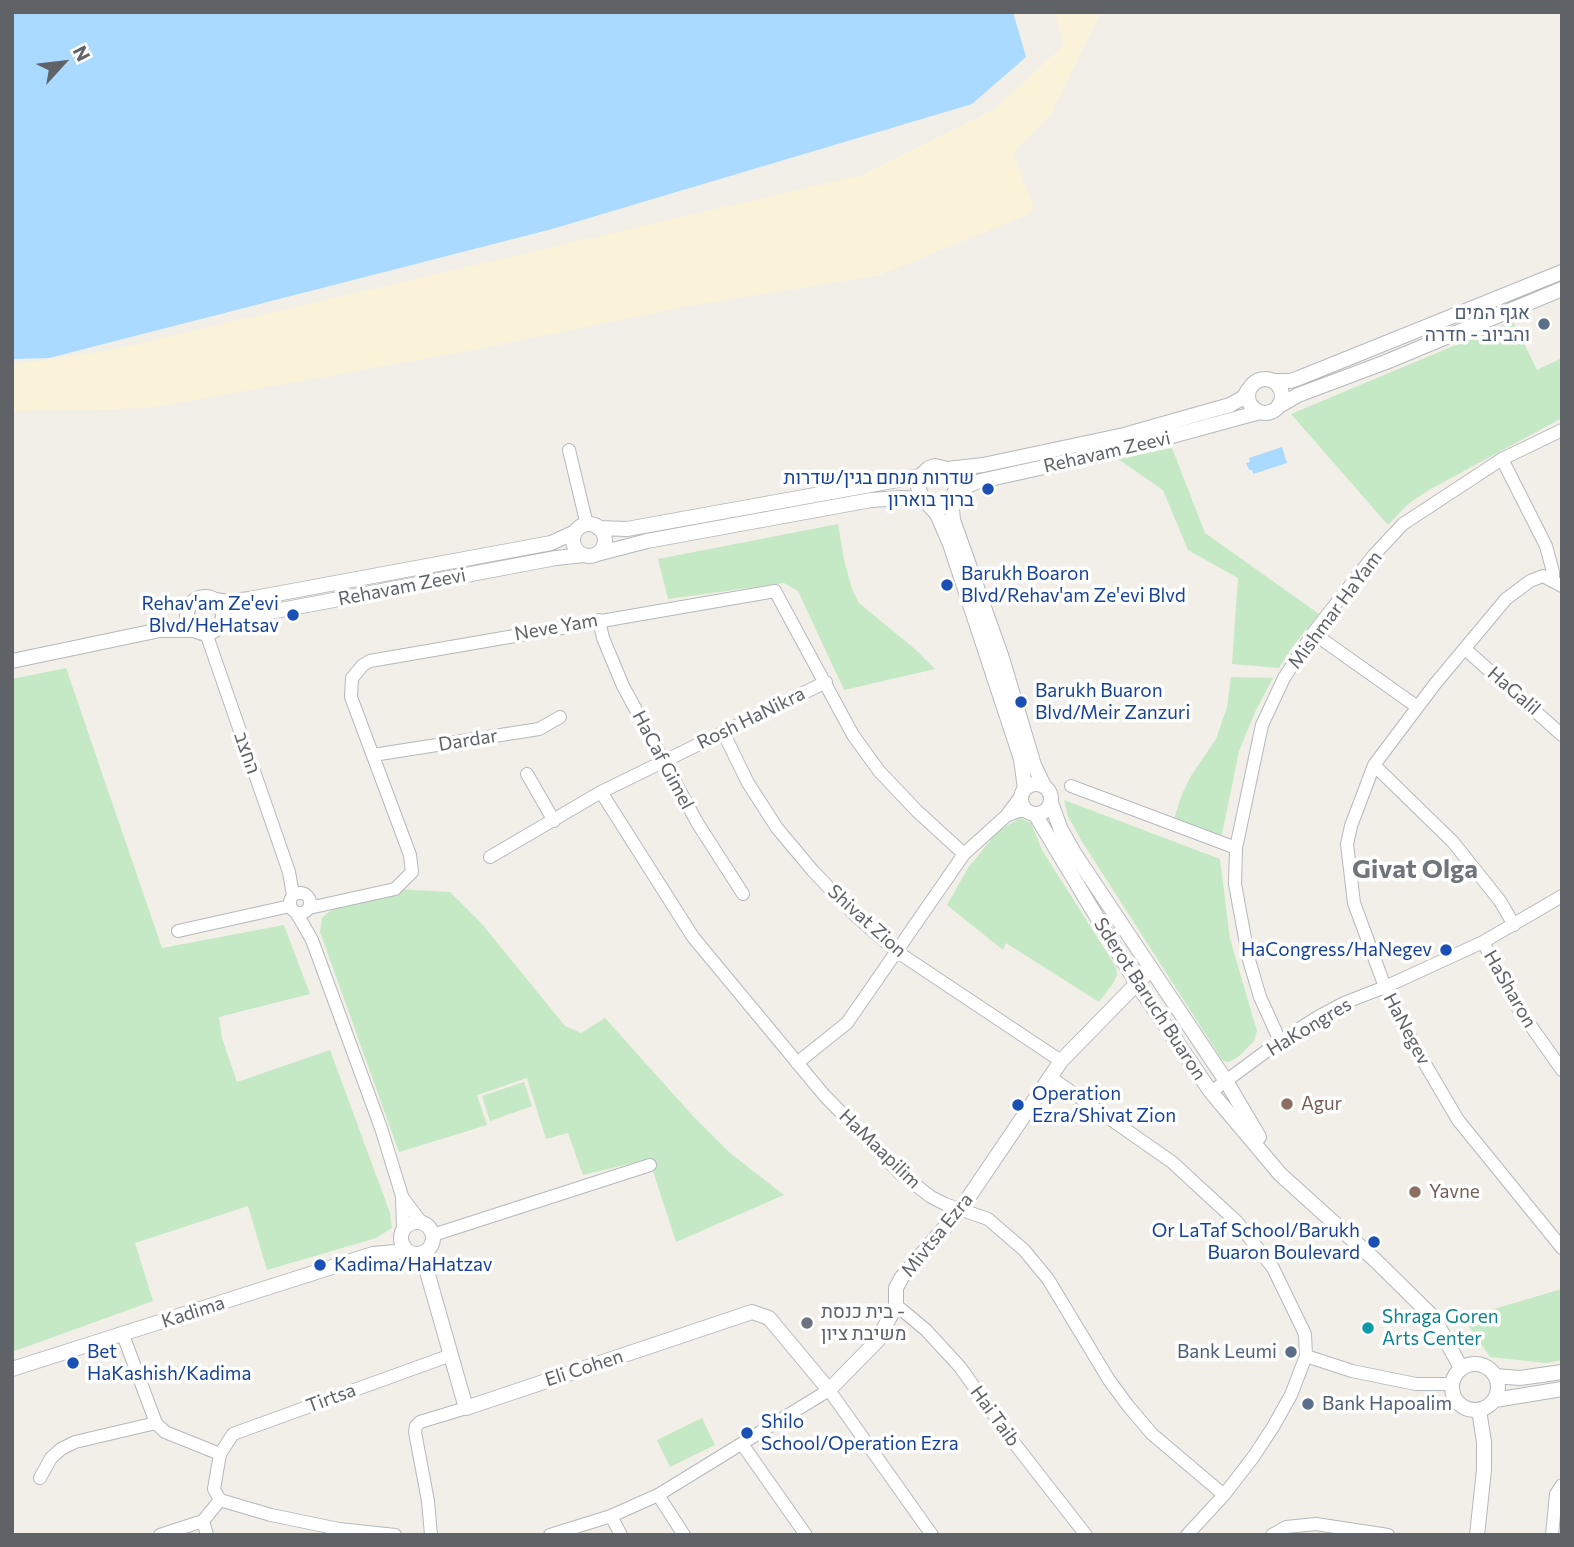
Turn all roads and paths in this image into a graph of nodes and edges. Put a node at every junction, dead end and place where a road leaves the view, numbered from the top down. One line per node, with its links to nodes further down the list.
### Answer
1 (1562, 272): 3 (street)
2 (1562, 289): 5 (street)
3 (1274, 381): 4 (street); 5 (street)
4 (1248, 390): 6 (street); 10 (street, Rehavam Zeevi)
5 (1279, 406): 6 (street)
6 (1260, 412): 12 (street, Rehavam Zeevi)
7 (1562, 430): 9 (street, Mishmar HaYam)
8 (569, 450): 14 (street)
9 (1503, 459): 16 (street); 24 (street, Mishmar HaYam)
10 (947, 469): 11 (street); 12 (street)
11 (920, 476): 13 (street); 14 (street, Rehavam Zeevi)
12 (953, 495): 13 (street); 36 (street)
13 (926, 501): 15 (street, Rehavam Zeevi); 39 (street)
14 (587, 528): 15 (street); 15 (street); 18 (street, Rehavam Zeevi)
15 (590, 555): 21 (street, Rehavam Zeevi)
16 (1557, 583): 25 (street, HaNegev)
17 (775, 591): 20 (street, Neve Yam); 27 (street, Rosh HaNikra)
18 (215, 600): 19 (street); 21 (street)
19 (190, 606): 22 (street); 23 (street)
20 (599, 620): 32 (street, Neve Yam); 33 (street, HaCaf Gimel)
21 (221, 624): 23 (street)
22 (160, 630): 23 (street); 26 (street)
23 (200, 632): 49 (street, החצב)
24 (1313, 633): 28 (street); 44 (street, Mishmar HaYam)
25 (1465, 649): 28 (street, HaNegev); 31 (street, HaGalil)
26 (12, 661)
27 (826, 682): 30 (street, Rosh HaNikra); 45 (street, Rosh HaNikra)
28 (1416, 706): 34 (street, HaNegev)
29 (560, 717): 32 (street, Dardar)
30 (723, 732): 33 (street, Rosh HaNikra); 53 (street, Shivat Zion)
31 (1562, 735)
32 (373, 755): 49 (street)
33 (663, 760): 38 (street, Rosh HaNikra); 47 (street, HaCaf Gimel)
34 (1374, 765): 50 (street); 56 (street, HaNegev)
35 (527, 774): 43 (street)
36 (1044, 786): 39 (street); 40 (street)
37 (1071, 786): 44 (street)
38 (601, 792): 43 (street, Rosh HaNikra); 61 (street, HaMaapilim)
39 (1023, 792): 41 (street); 42 (street)
40 (1051, 803): 41 (street); 54 (street, Sderot Baruch Buaron)
41 (1031, 813): 42 (street); 55 (street, Sderot Baruch Buaron)
42 (1006, 816): 45 (street)
43 (554, 821): 46 (street, Rosh HaNikra)
44 (1236, 848): 59 (street, Mishmar HaYam)
45 (964, 854): 53 (street)
46 (490, 857)
47 (743, 894)
48 (1562, 896): 50 (street, HaKongres)
49 (301, 903): 51 (street); 68 (street, החצב)
50 (1514, 925): 52 (street, HaKongres)
51 (178, 930)
52 (1483, 942): 56 (street, HaKongres); 62 (street, HaSharon)
53 (896, 951): 60 (street, Shivat Zion); 61 (street)
54 (1150, 970): 55 (street, Mivtsa Ezra); 64 (street, Sderot Baruch Buaron)
55 (1137, 985): 57 (street, Mivtsa Ezra); 58 (street, Sderot Baruch Buaron)
56 (1385, 988): 59 (street, HaKongres); 73 (street, HaNegev)
57 (1118, 1003): 58 (street); 60 (street, Mivtsa Ezra)
58 (1153, 1010): 65 (street, Sderot Baruch Buaron)
59 (1280, 1041): 64 (street, HaKongres)
60 (1061, 1061): 63 (street, Mivtsa Ezra)
61 (797, 1063): 69 (street, HaMaapilim)
62 (1562, 1070)
63 (1049, 1077): 69 (street, Mivtsa Ezra); 81 (street)
64 (1226, 1081): 65 (street, HaKongres); 67 (street, Sderot Baruch Buaron)
65 (1211, 1092): 67 (street, Sderot Baruch Buaron)
66 (650, 1166): 72 (street)
67 (1280, 1174): 79 (street, Sderot Baruch Buaron)
68 (402, 1196): 70 (street); 71 (street)
69 (960, 1210): 77 (street, Mivtsa Ezra); 99 (street, HaMaapilim)
70 (421, 1222): 71 (street); 72 (street)
71 (402, 1233): 74 (street); 75 (street, Kadima)
72 (433, 1235): 76 (street)
73 (1562, 1248)
74 (407, 1251): 75 (street, Kadima); 76 (street)
75 (373, 1254): 78 (street, Kadima)
76 (422, 1254): 80 (street)
77 (896, 1305): 89 (street, Mivtsa Ezra); 113 (street, Hai Taib)
78 (123, 1335): 84 (street, Kadima); 93 (street)
79 (1447, 1340): 82 (street, Sderot Baruch Buaron); 83 (street, Sderot Baruch Buaron)
80 (451, 1355): 91 (street); 95 (street, Tirtsa)
81 (1307, 1356): 87 (street); 99 (street)
82 (1477, 1364): 83 (street); 86 (street)
83 (1461, 1368): 87 (street)
84 (12, 1369)
85 (1562, 1372): 86 (street)
86 (1495, 1376): 90 (street)
87 (1451, 1384): 92 (street)
88 (1562, 1389): 90 (street)
89 (829, 1390): 91 (street, Eli Cohen); 94 (street, Mivtsa Ezra); 112 (street)
90 (1494, 1400): 92 (street)
91 (466, 1408): 107 (street, Eli Cohen)
92 (1479, 1410): 117 (street)
93 (156, 1423): 95 (street); 96 (street)
94 (742, 1444): 98 (street, Mivtsa Ezra); 111 (street)
95 (220, 1454): 100 (street)
96 (40, 1478)
97 (1562, 1485): 118 (street)
98 (659, 1495): 101 (street, Mivtsa Ezra); 110 (street)
99 (1224, 1495): 114 (street)
100 (220, 1500): 102 (street); 103 (street)
101 (611, 1516): 108 (street, Mivtsa Ezra); 109 (street)
102 (203, 1521): 104 (street); 105 (street)
103 (362, 1533): 106 (street)
104 (160, 1535)
105 (207, 1535)
106 (396, 1535)
107 (430, 1535)
108 (550, 1535)
109 (621, 1535)
110 (684, 1535)
111 (806, 1535)
112 (932, 1535)
113 (1086, 1535)
114 (1187, 1535)
115 (1272, 1535): 116 (street)
116 (1388, 1535)
117 (1478, 1535)
118 (1552, 1535)

